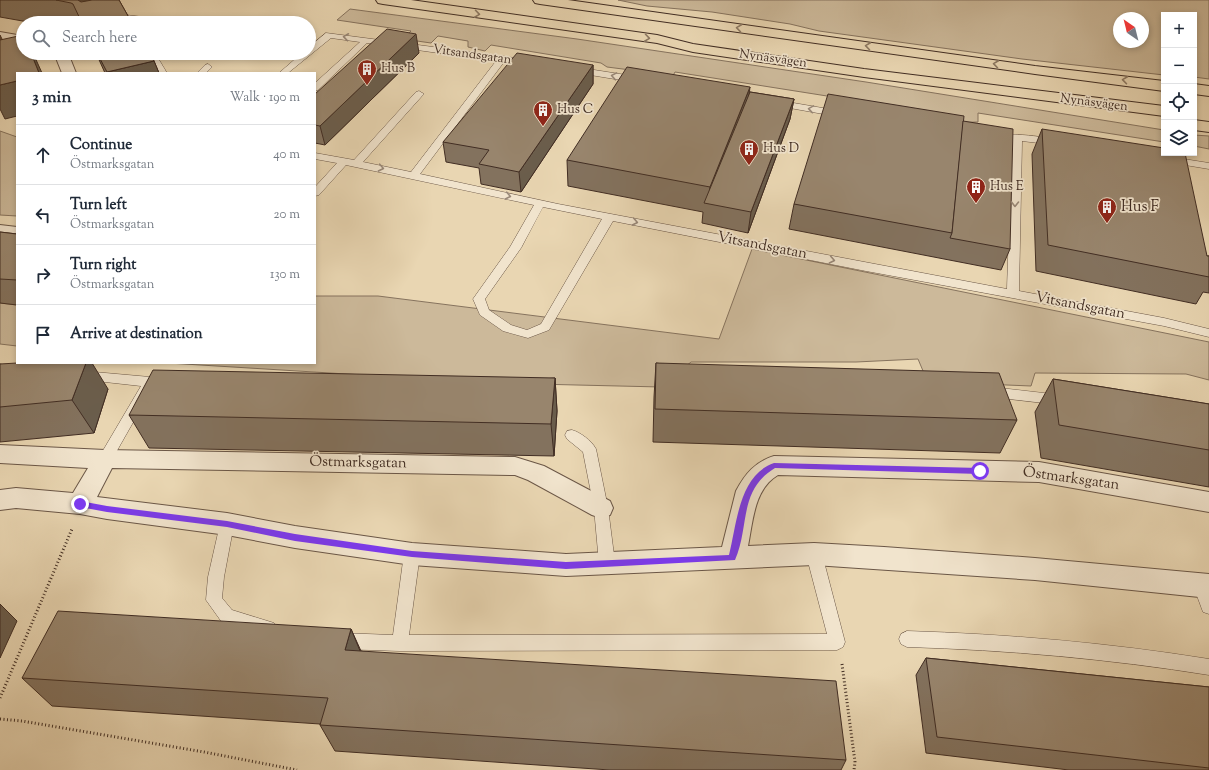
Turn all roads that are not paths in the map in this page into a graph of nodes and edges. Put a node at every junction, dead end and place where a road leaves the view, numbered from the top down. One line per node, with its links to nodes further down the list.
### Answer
1 (383, 0): 20 (highway, Nynäsvägen, one-way to 20)
2 (540, 0): 22 (highway, Nynäsvägen, one-way to 2)
3 (104, 14): 4 (lane)
4 (112, 16)
5 (0, 36): 6 (street)
6 (16, 39)
7 (365, 40): 8 (lane, Vitsandsgatan, one-way to 8); 9 (lane, Vitsandsgatan); 23 (lane)
8 (316, 46)
9 (502, 59): 13 (lane, Vitsandsgatan); 45 (lane)
10 (64, 60): 16 (street)
11 (155, 60): 17 (lane)
12 (298, 60): 19 (lane, Vitsandsgatan)
13 (539, 65)
14 (208, 67): 18 (lane)
15 (562, 68): 21 (lane, one-way to 15)
16 (69, 72)
17 (162, 72)
18 (202, 72)
19 (284, 72)
20 (864, 73): 30 (highway, Nynäsvägen); 34 (highway)
21 (647, 82)
22 (1161, 86)
23 (316, 87)
24 (1209, 87): 25 (highway)
25 (1197, 88)
26 (1197, 89): 27 (highway)
27 (1209, 91)
28 (419, 94): 43 (lane)
29 (764, 101): 31 (lane, one-way to 29)
30 (1161, 111)
31 (848, 115)
32 (1197, 115): 33 (highway)
33 (1209, 116)
34 (1161, 120)
35 (1197, 125): 36 (highway)
36 (1209, 127)
37 (1017, 136): 38 (lane); 39 (lane); 51 (lane, one-way to 51)
38 (986, 138)
39 (1064, 144)
40 (316, 156): 42 (lane, Vitsandsgatan)
41 (1165, 159): 44 (lane)
42 (343, 161): 43 (lane, Vitsandsgatan); 46 (lane)
43 (356, 164): 45 (lane, Vitsandsgatan, one-way to 45)
44 (1209, 166)
45 (414, 175): 47 (lane, Vitsandsgatan, one-way to 47)
46 (316, 192)
47 (540, 203): 48 (lane, Vitsandsgatan); 48 (lane)
48 (608, 216): 51 (lane, Vitsandsgatan, one-way to 51)
49 (0, 231): 50 (street)
50 (16, 233)
51 (1013, 293): 52 (lane, Vitsandsgatan)
52 (1209, 333)
53 (70, 374): 58 (lane)
54 (980, 391): 55 (lane)
55 (1071, 401)
56 (572, 435): 61 (lane)
57 (0, 454): 58 (street, Östmarksgatan)
58 (104, 459): 61 (street, Östmarksgatan); 62 (street)
59 (0, 500): 62 (street)
60 (1209, 502): 66 (street, Östmarksgatan)
61 (601, 508): 67 (lane)
62 (77, 514): 63 (street)
63 (227, 524): 64 (street); 69 (lane)
64 (412, 554): 67 (street); 72 (lane)
65 (814, 554): 66 (street); 68 (street); 72 (lane)
66 (732, 558): 67 (street)
67 (607, 562)
68 (1206, 593)
69 (283, 632)
70 (907, 639): 73 (lane)
71 (328, 640): 72 (lane)
72 (400, 643)
73 (1209, 668)

